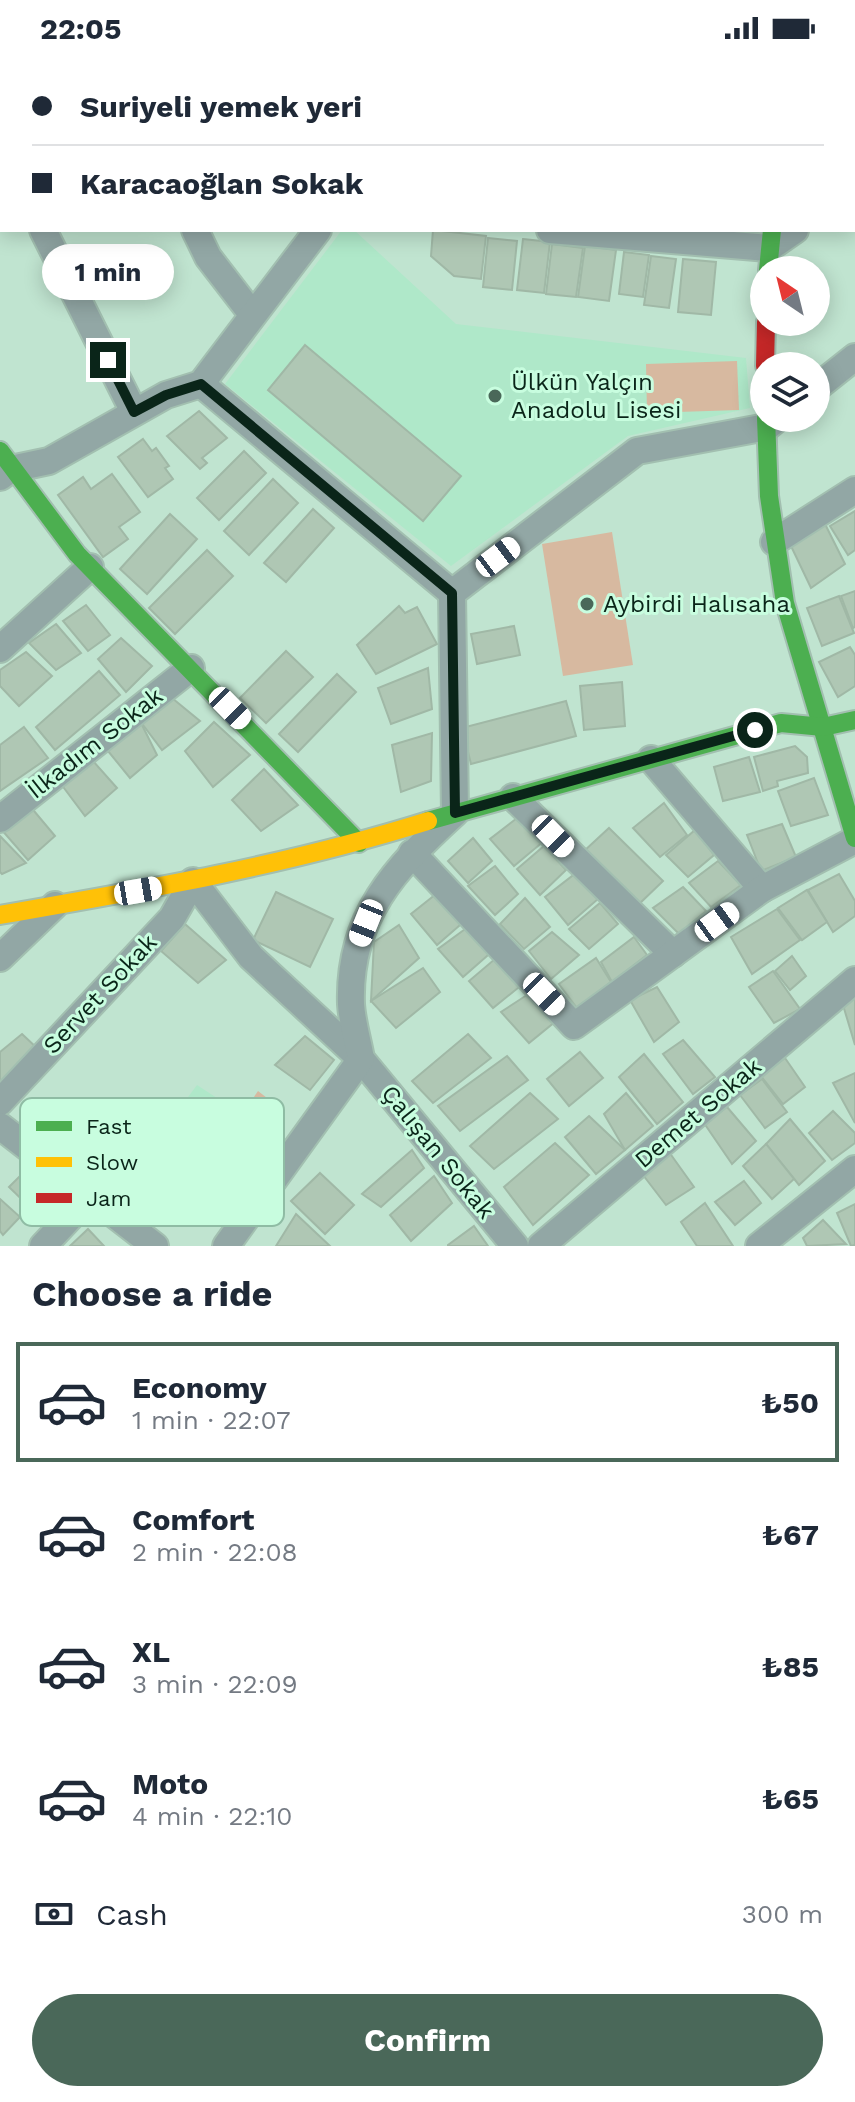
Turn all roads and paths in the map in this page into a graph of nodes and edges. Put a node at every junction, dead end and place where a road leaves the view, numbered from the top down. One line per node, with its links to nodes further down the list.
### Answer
1 (44, 232): 11 (street)
2 (196, 232): 7 (street)
3 (316, 232): 7 (street)
4 (573, 232): 6 (street)
5 (792, 232): 6 (street)
6 (770, 249)
7 (252, 314): 10 (street)
8 (855, 357): 9 (street)
9 (830, 377)
10 (201, 384): 11 (street); 18 (street)
11 (134, 412): 14 (street)
12 (750, 426): 18 (street)
13 (770, 432): 16 (street)
14 (4, 466): 17 (street)
15 (855, 490): 16 (street)
16 (774, 542): 22 (street)
17 (90, 567): 19 (street); 20 (street)
18 (452, 593): 25 (street)
19 (0, 649)
20 (191, 668): 26 (street, İlkadım Sokak); 28 (street)
21 (855, 720): 22 (street)
22 (823, 727): 23 (street); 27 (street)
23 (651, 759): 24 (street); 31 (street)
24 (513, 797): 25 (street); 34 (street)
25 (455, 813): 28 (street); 29 (street)
26 (0, 819)
27 (855, 839): 31 (street)
28 (359, 843): 30 (street)
29 (412, 853): 34 (street); 37 (street)
30 (193, 881): 32 (street); 37 (street, Çalışan Sokak); 38 (street, Servet Sokak)
31 (762, 889): 34 (street)
32 (55, 905): 33 (street); 35 (street)
33 (0, 915)
34 (673, 954)
35 (0, 958)
36 (855, 980): 50 (street, Demet Sokak)
37 (361, 1059): 41 (street); 49 (street, Çalışan Sokak)
38 (0, 1102)
39 (0, 1126): 40 (street)
40 (20, 1142)
41 (284, 1166)
42 (855, 1169): 51 (street)
43 (62, 1226): 46 (street)
44 (129, 1226): 47 (street)
45 (240, 1226): 48 (street)
46 (43, 1246)
47 (155, 1246)
48 (226, 1246)
49 (515, 1246)
50 (541, 1246)
51 (759, 1246)

